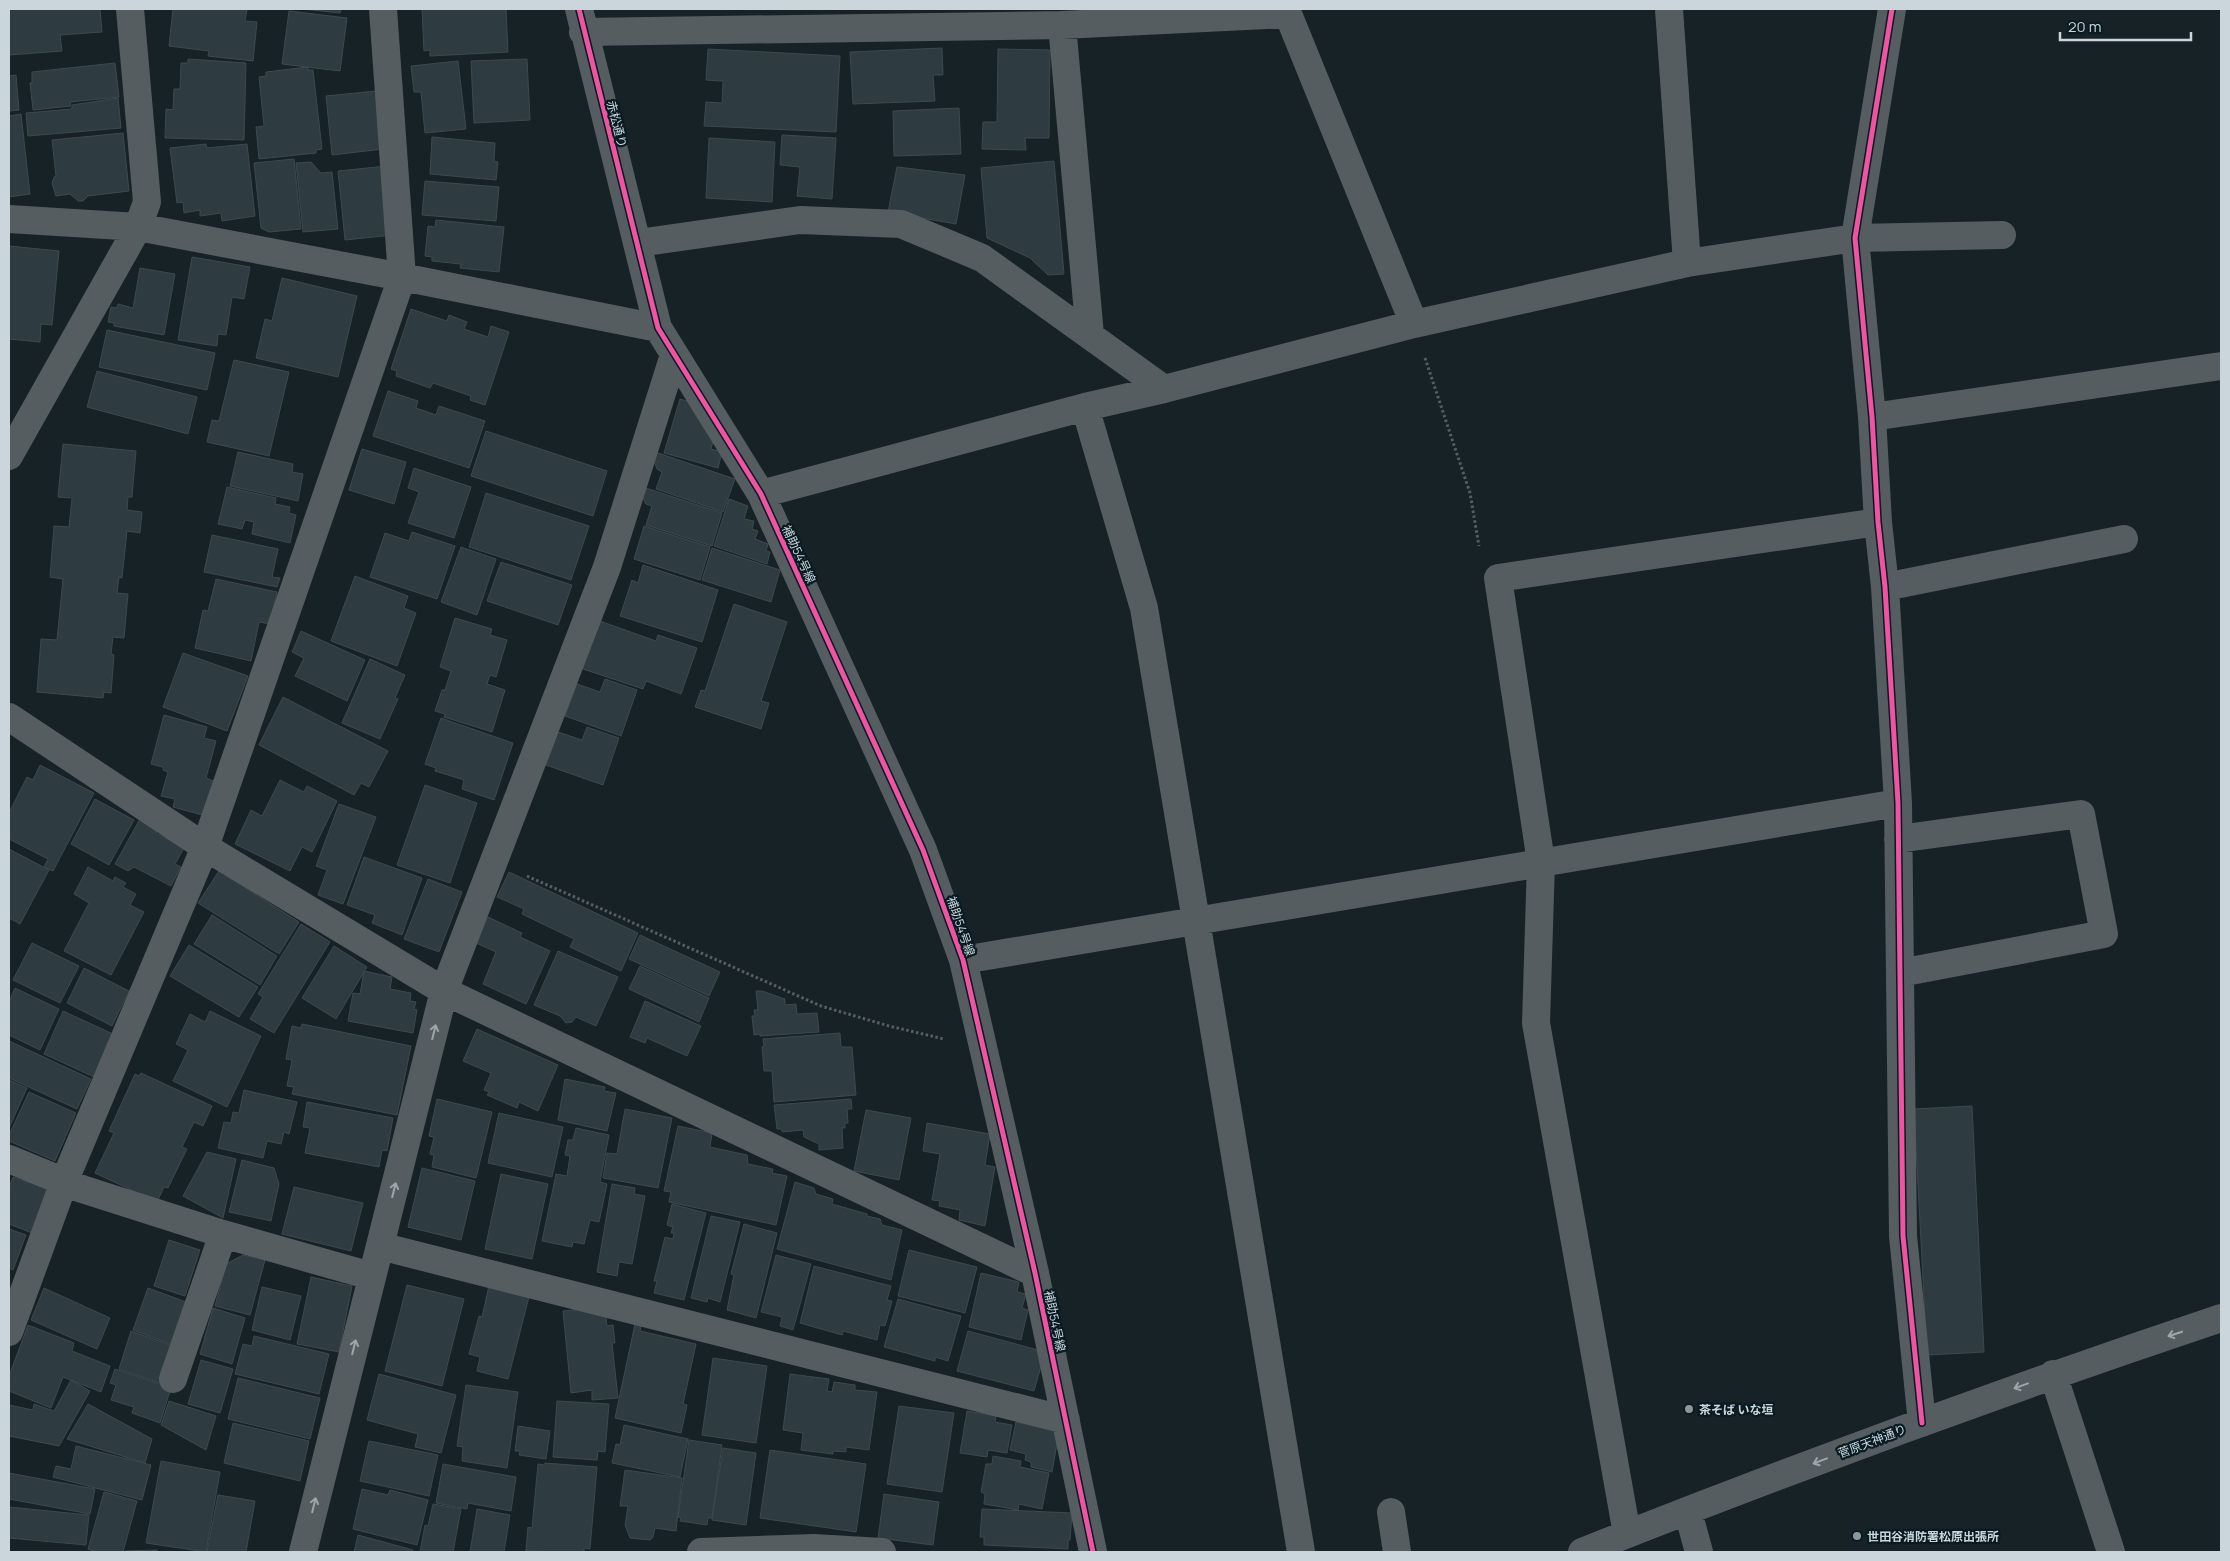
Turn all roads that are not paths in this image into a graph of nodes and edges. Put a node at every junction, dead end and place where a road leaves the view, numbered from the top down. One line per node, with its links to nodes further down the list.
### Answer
1 (130, 9): 9 (street)
2 (383, 9): 14 (street)
3 (1669, 9): 13 (street)
4 (1892, 9): 11 (street)
5 (1287, 11): 7 (street); 15 (street)
6 (581, 20): 7 (street); 12 (street, 赤松通り)
7 (1062, 25): 17 (street)
8 (9, 219): 9 (street)
9 (138, 227): 14 (street); 23 (street)
10 (2002, 235): 11 (street)
11 (1855, 238): 13 (street); 22 (street)
12 (638, 243): 16 (street, 赤松通り); 17 (street)
13 (1686, 263): 15 (street)
14 (402, 277): 16 (street); 31 (street)
15 (1414, 324): 20 (street)
16 (658, 328): 18 (street, 補助54号線)
17 (1090, 335): 20 (street)
18 (674, 355): 24 (street, 補助54号線); 36 (street)
19 (2221, 366): 22 (street)
20 (1164, 389): 21 (street)
21 (1085, 407): 24 (street); 33 (street)
22 (1872, 418): 25 (street)
23 (9, 456)
24 (761, 494): 34 (street, 補助54号線)
25 (1878, 522): 27 (street); 32 (street)
26 (2124, 539): 27 (street)
27 (1885, 587): 29 (street)
28 (9, 717): 31 (street)
29 (1898, 803): 30 (street); 32 (street)
30 (1898, 839): 35 (street); 35 (street)
31 (205, 847): 36 (street); 38 (street)
32 (1541, 862): 33 (street); 51 (street)
33 (1198, 920): 34 (street); 56 (street)
34 (963, 960): 41 (street, 補助54号線)
35 (1900, 973): 48 (street)
36 (444, 991): 40 (street, one-way to 36); 41 (street)
37 (9, 1159): 38 (street)
38 (64, 1182): 39 (street); 44 (street)
39 (223, 1234): 42 (street); 46 (street)
40 (380, 1246): 42 (street); 47 (street)
41 (1035, 1273): 47 (street, 補助54号線)
42 (371, 1276): 52 (street, one-way to 42)
43 (2221, 1318): 45 (street, 菅原天神通り, one-way to 45)
44 (9, 1332)
45 (2054, 1374): 48 (street, 菅原天神通り, one-way to 48); 60 (street)
46 (173, 1379)
47 (1066, 1420): 55 (street, 補助54号線)
48 (1922, 1422): 50 (street, 菅原天神通り, one-way to 50)
49 (1390, 1512): 57 (street)
50 (1688, 1512): 51 (street, 菅原天神通り); 59 (street)
51 (1627, 1534): 58 (street, 菅原天神通り)
52 (303, 1552)
53 (701, 1552): 54 (street)
54 (882, 1552)
55 (1093, 1552)
56 (1301, 1552)
57 (1397, 1552)
58 (1582, 1552)
59 (1699, 1552)
60 (2111, 1552)

